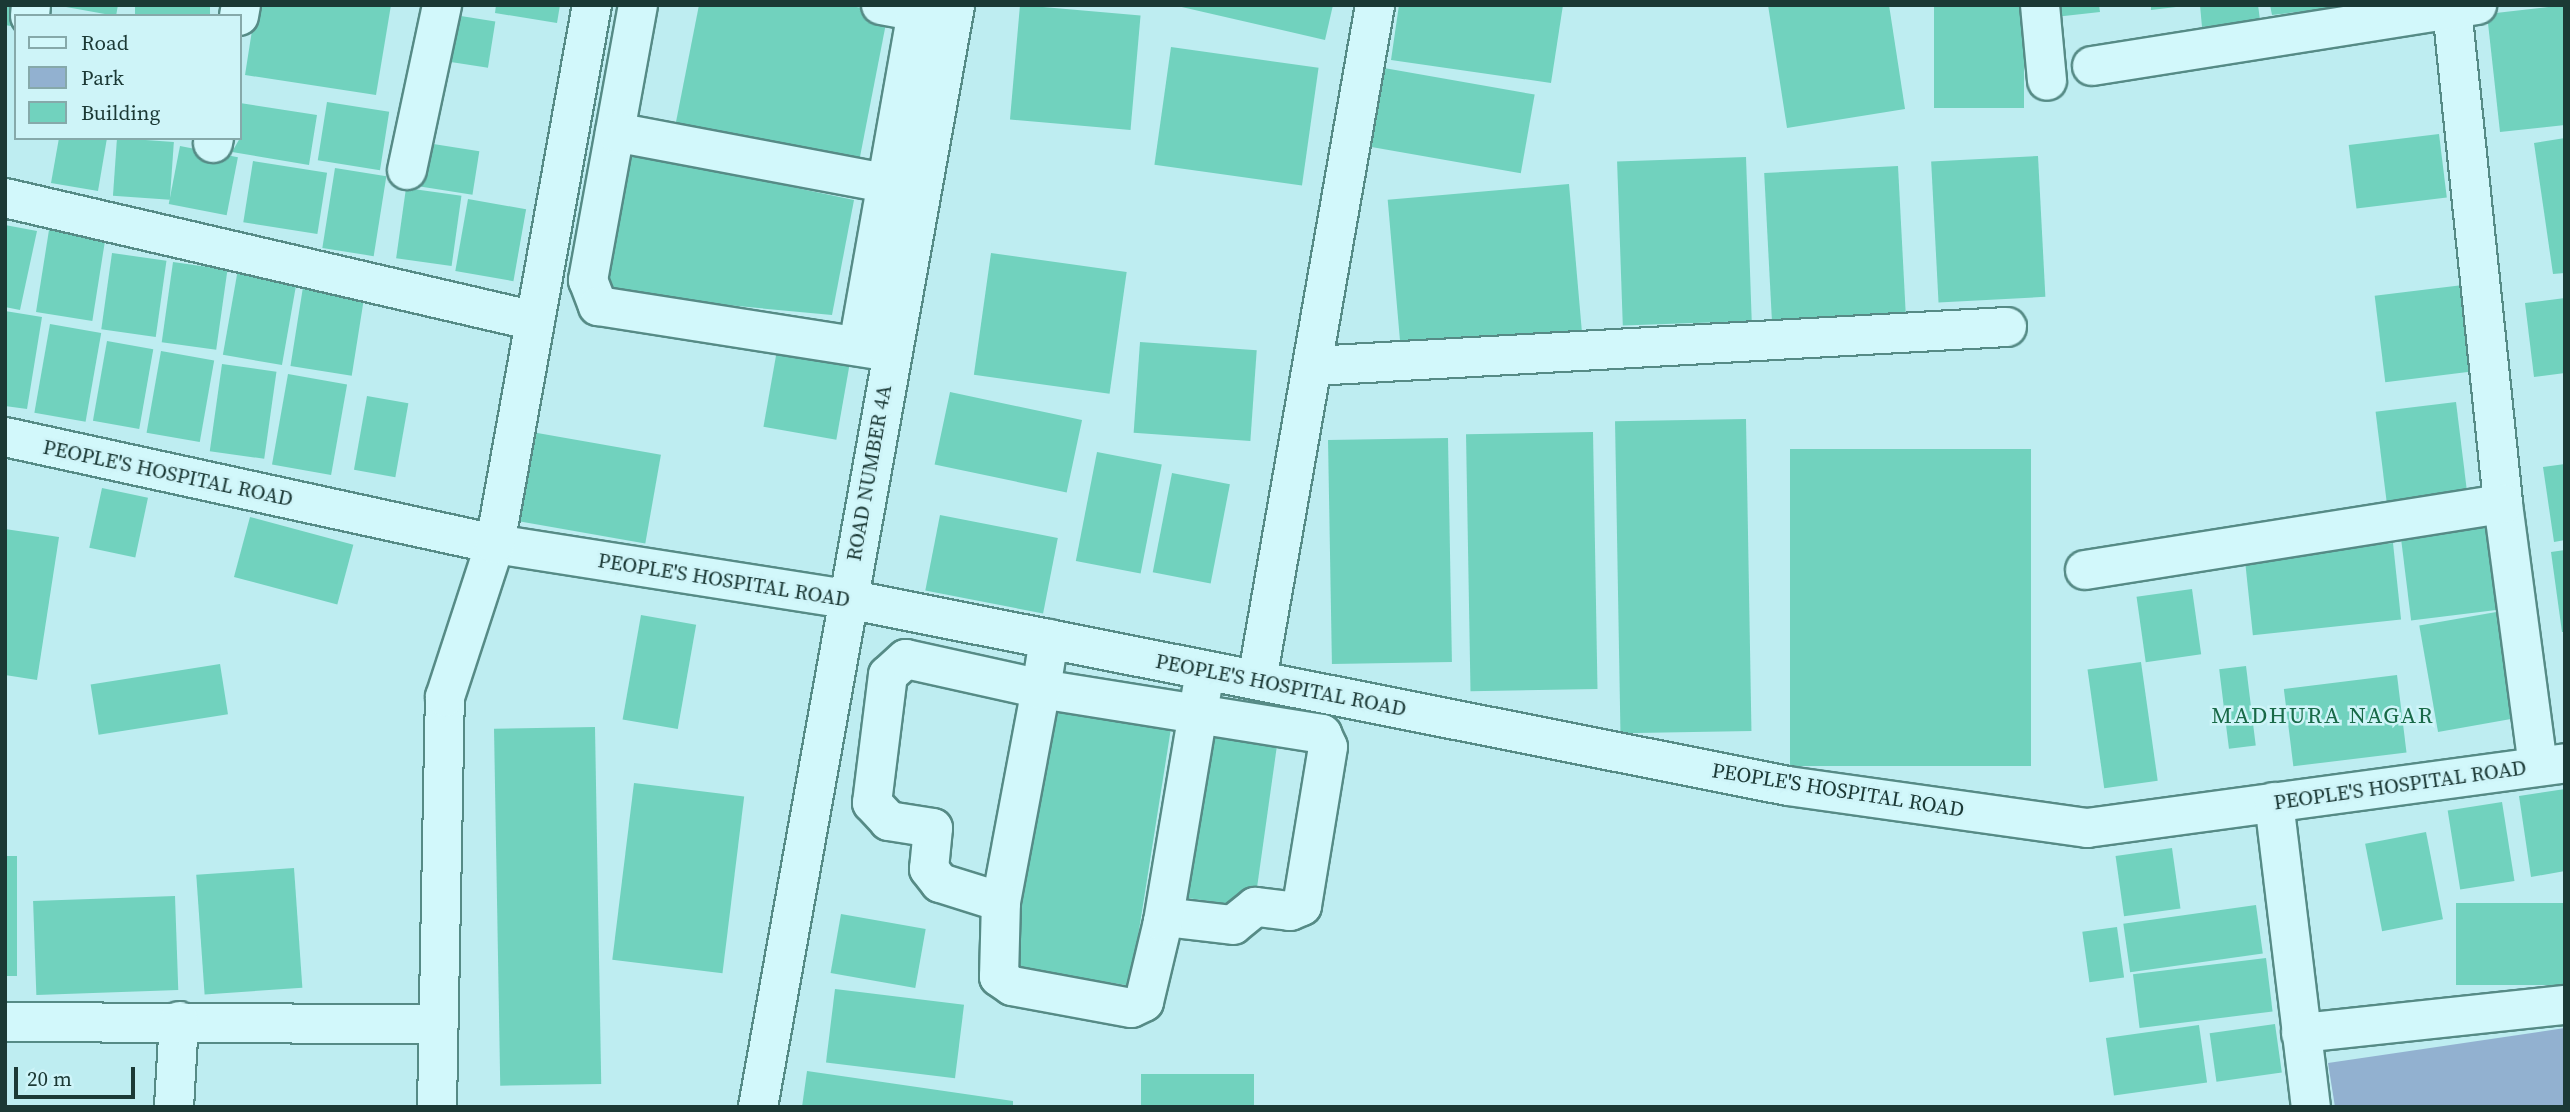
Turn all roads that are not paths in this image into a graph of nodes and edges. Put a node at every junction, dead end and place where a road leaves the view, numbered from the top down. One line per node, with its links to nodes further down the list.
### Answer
1 (442, 5): 11 (street)
2 (592, 5): 14 (street)
3 (638, 5): 10 (street)
4 (1375, 5): 17 (street)
5 (2040, 5): 9 (street)
6 (2465, 7): 8 (street); 19 (street)
7 (926, 10): 12 (street, ROAD NUMBER 4A)
8 (2092, 66)
9 (2047, 81)
10 (615, 132): 12 (street); 16 (street)
11 (407, 170)
12 (904, 187): 16 (street, ROAD NUMBER 4A)
13 (5, 198): 14 (street)
14 (535, 321): 20 (street)
15 (2007, 327): 17 (street)
16 (875, 349): 22 (street, ROAD NUMBER 4A)
17 (1313, 366): 25 (street)
18 (5, 437): 20 (street, PEOPLE'S HOSPITAL ROAD)
19 (2503, 504): 21 (street); 28 (street)
20 (495, 544): 22 (street, PEOPLE'S HOSPITAL ROAD); 35 (street)
21 (2085, 570)
22 (846, 599): 23 (street, PEOPLE'S HOSPITAL ROAD); 39 (street, ROAD NUMBER 4A)
23 (1049, 639): 24 (street, PEOPLE'S HOSPITAL ROAD); 26 (street)
24 (1205, 670): 25 (street, PEOPLE'S HOSPITAL ROAD); 27 (street)
25 (1257, 680): 29 (street, PEOPLE'S HOSPITAL ROAD)
26 (1041, 689): 27 (street); 30 (street); 30 (street)
27 (1198, 714): 31 (street); 31 (street)
28 (2552, 765): 29 (street, PEOPLE'S HOSPITAL ROAD)
29 (2274, 802): 36 (street)
30 (1001, 902): 31 (street)
31 (1163, 922)
32 (2565, 1005): 36 (street)
33 (179, 1021): 34 (street); 35 (street); 37 (street)
34 (5, 1022)
35 (437, 1024): 38 (street)
36 (2301, 1033): 40 (street)
37 (174, 1107)
38 (438, 1107)
39 (758, 1107)
40 (2311, 1107)

